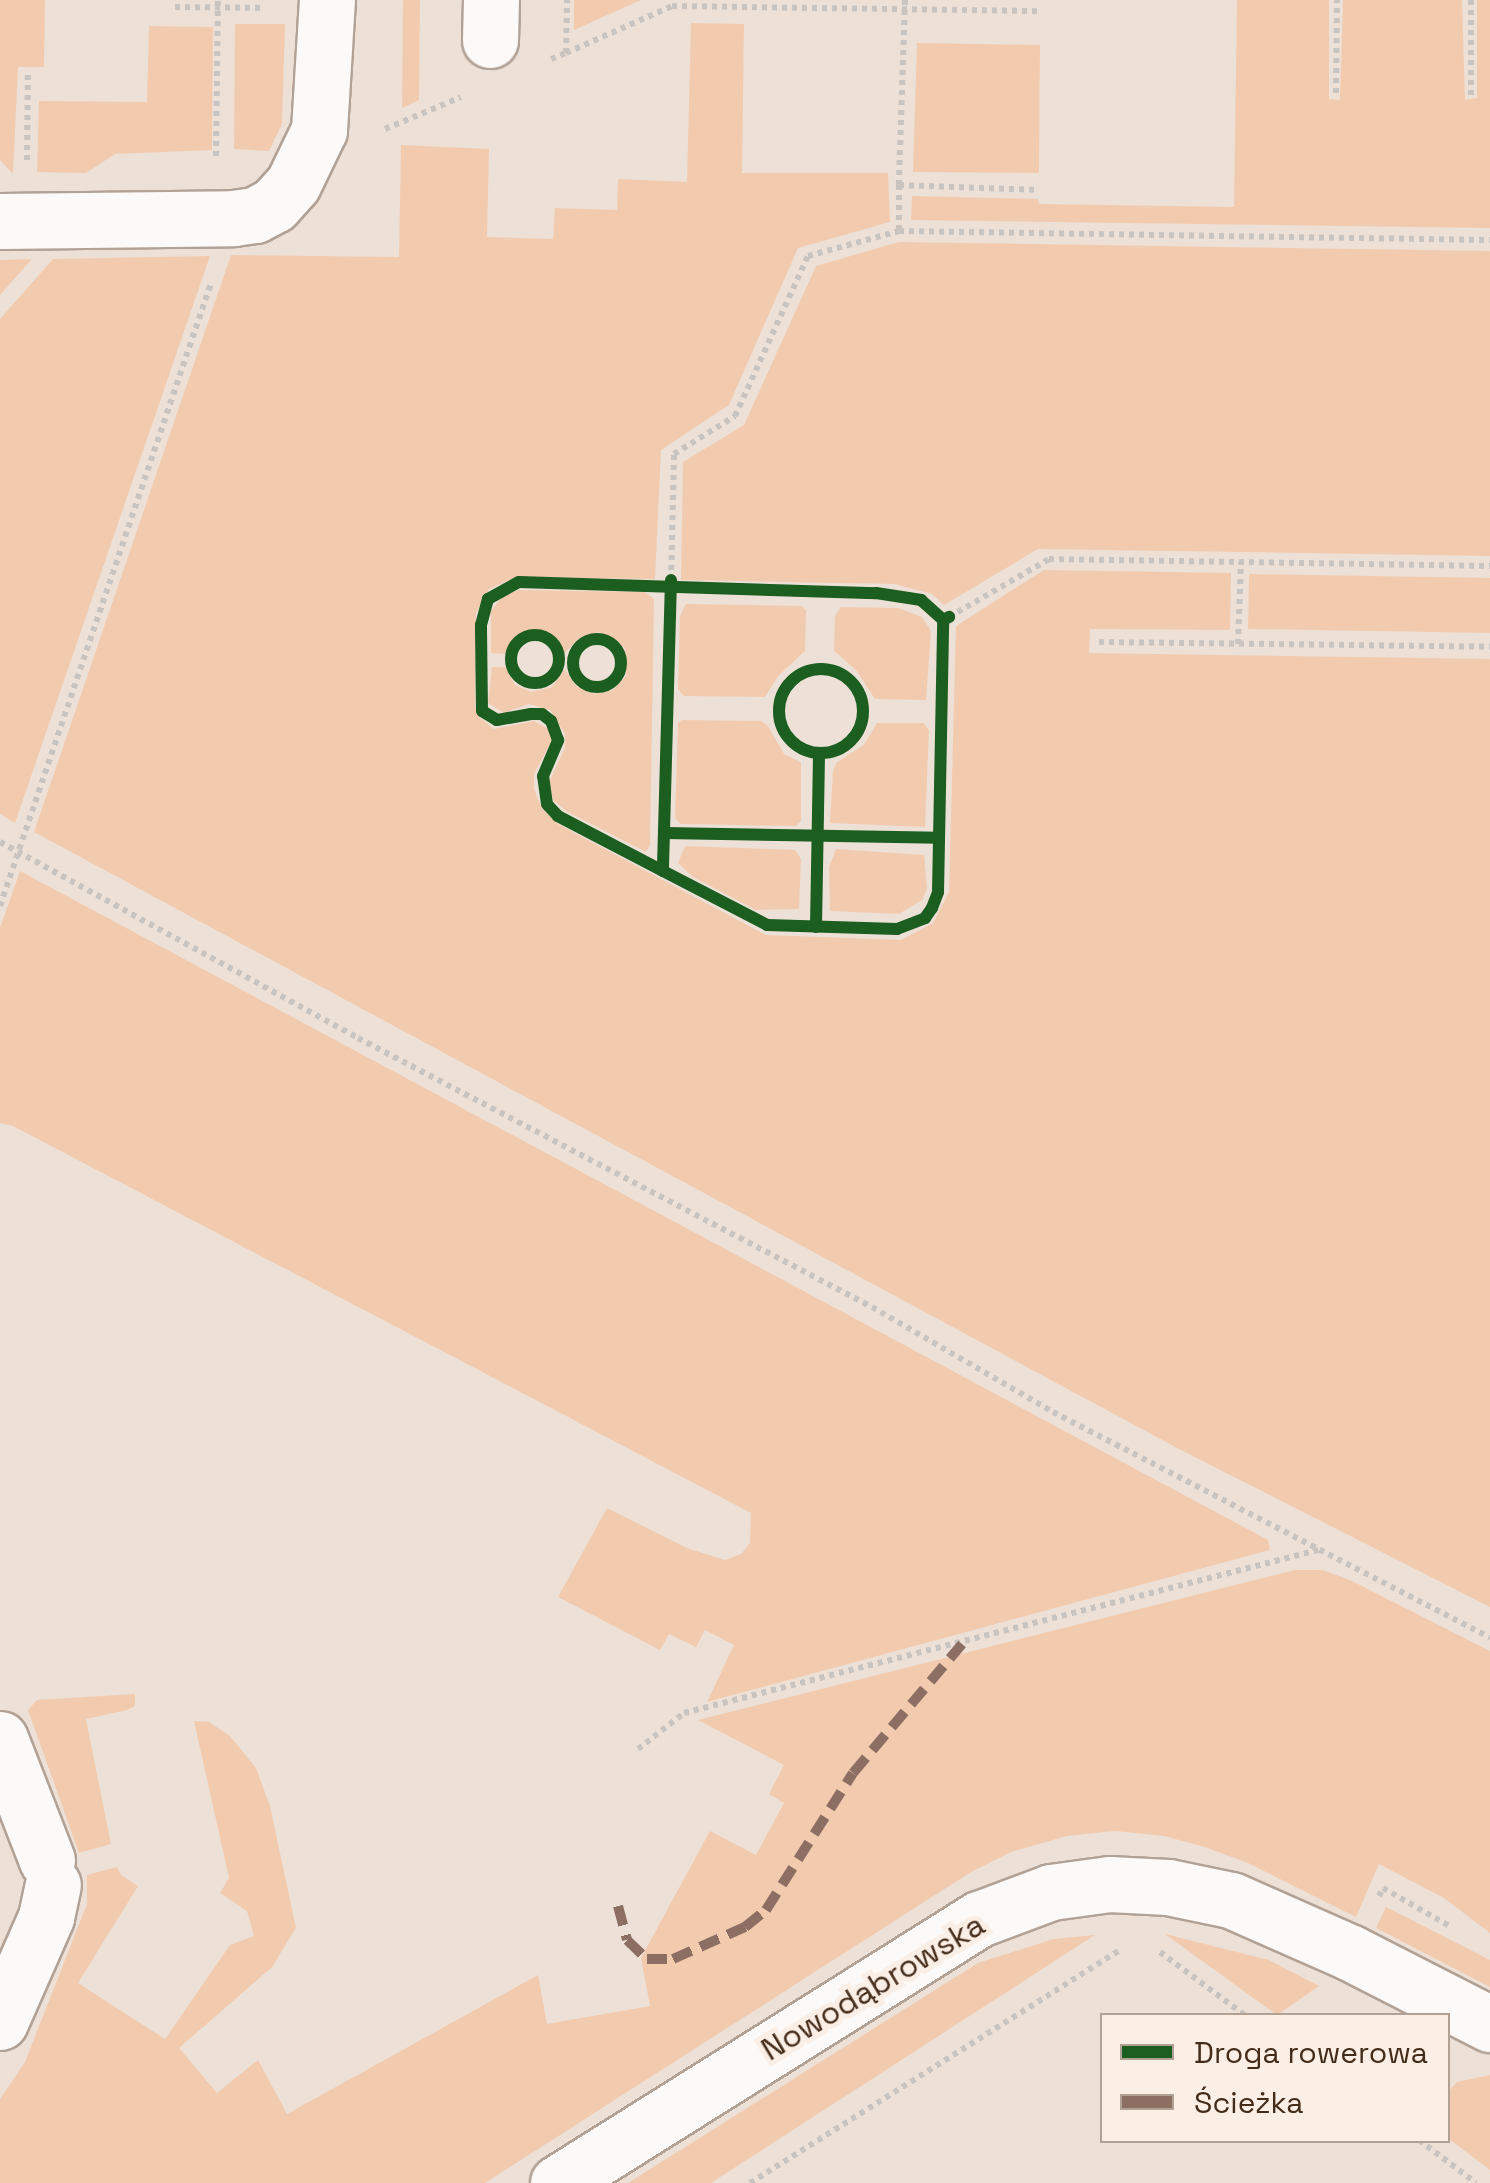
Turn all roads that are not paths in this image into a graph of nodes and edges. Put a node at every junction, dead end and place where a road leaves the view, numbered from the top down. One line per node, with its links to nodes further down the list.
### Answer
1 (327, 5): 2 (street)
2 (0, 221)
3 (0, 1740): 5 (street)
4 (1466, 2019): 6 (street, Nowodąbrowska)
5 (0, 2022)
6 (558, 2183)

